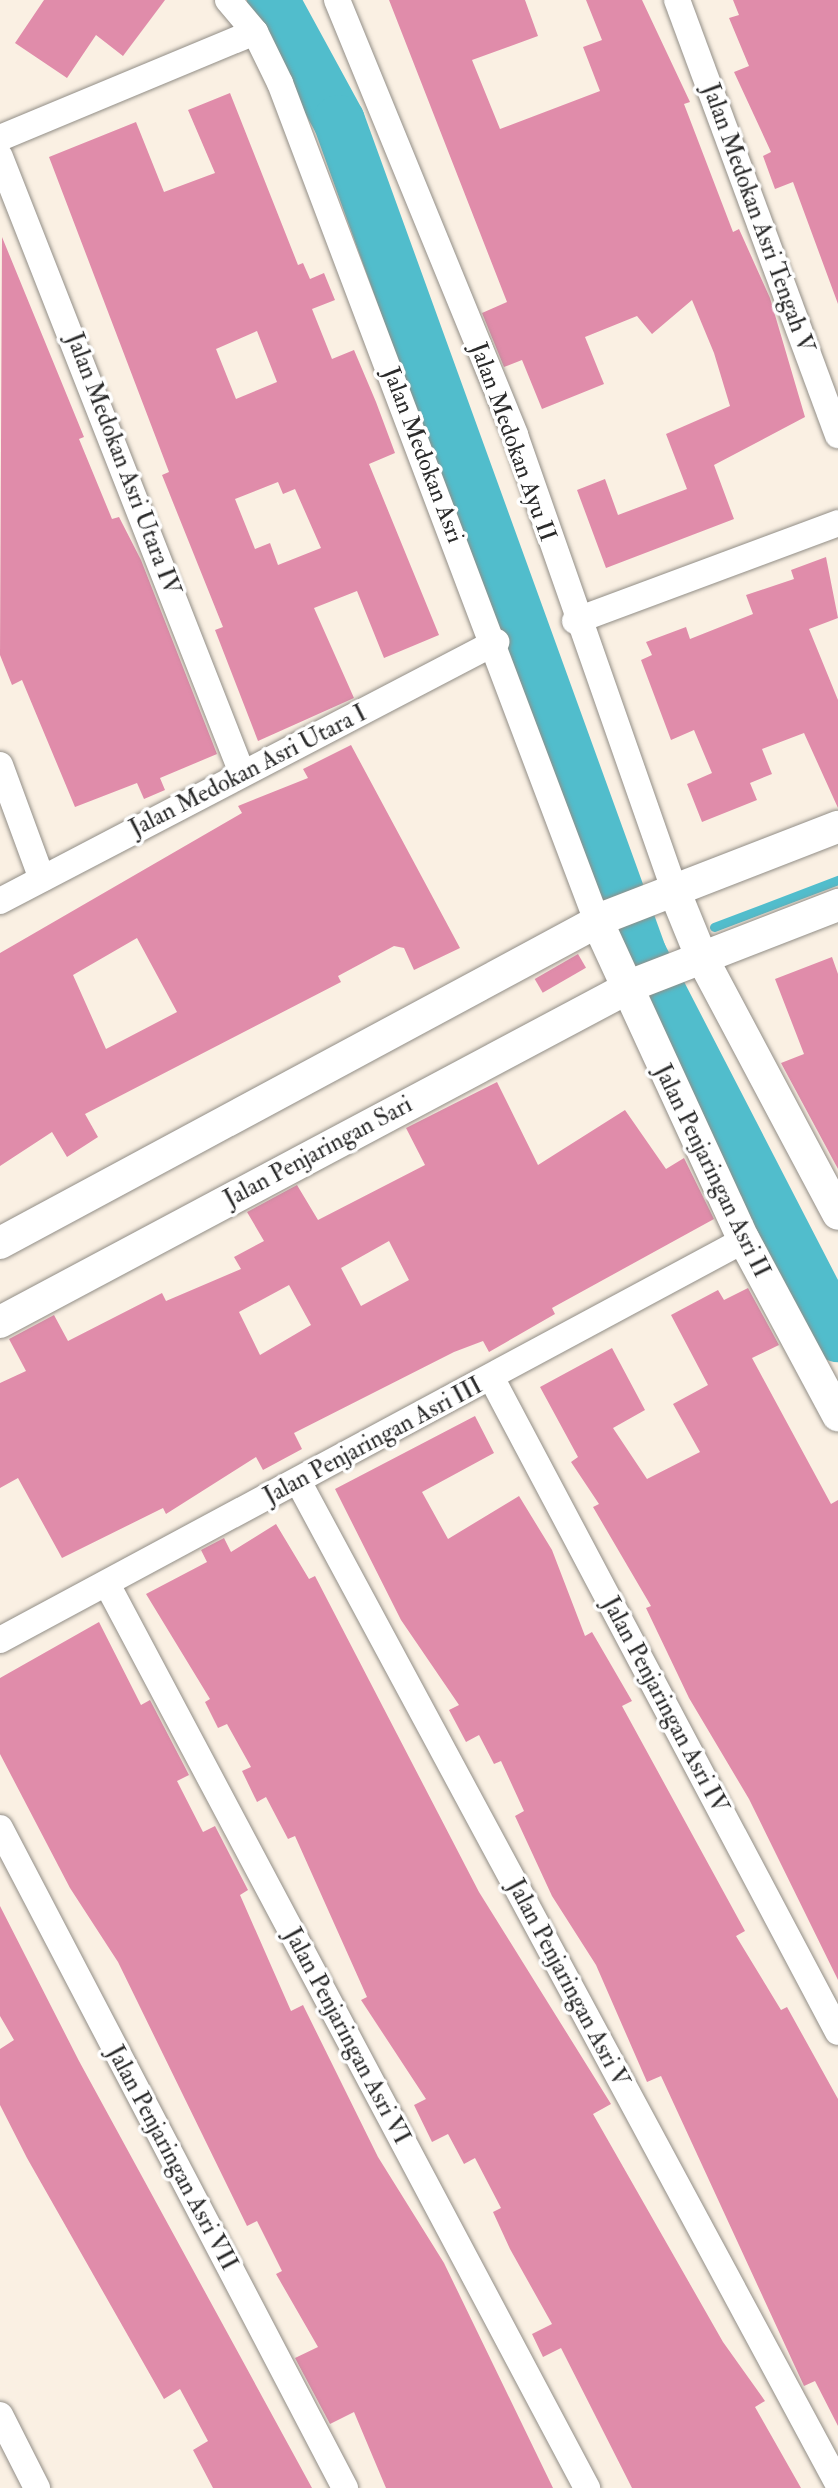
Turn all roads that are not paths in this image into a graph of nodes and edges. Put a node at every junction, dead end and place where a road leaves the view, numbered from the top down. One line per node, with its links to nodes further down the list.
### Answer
1 (228, 0): 4 (street, Jalan Medokan Asri)
2 (337, 0): 9 (street, Jalan Medokan Ayu II)
3 (677, 0): 7 (street, Jalan Medokan Asri Tengah V)
4 (255, 32): 5 (street); 10 (street, Jalan Medokan Asri)
5 (0, 138)
6 (0, 157): 12 (street, Jalan Medokan Asri Utara IV)
7 (838, 435)
8 (838, 523): 9 (street)
9 (575, 621): 15 (street, Jalan Medokan Ayu II)
10 (496, 642): 12 (street, Jalan Medokan Asri Utara I); 18 (street, Jalan Medokan Asri)
11 (0, 765): 14 (street)
12 (242, 773): 14 (street, Jalan Medokan Asri Utara I)
13 (838, 827): 15 (street)
14 (42, 879): 16 (street, Jalan Medokan Asri Utara I)
15 (670, 892): 18 (street); 19 (street)
16 (0, 901)
17 (838, 905): 19 (street)
18 (602, 919): 20 (street, Jalan Penjaringan Asri II); 23 (street)
19 (694, 958): 20 (street); 21 (street)
20 (631, 986): 22 (street, Jalan Penjaringan Asri II); 24 (street, Jalan Penjaringan Sari)
21 (837, 1210)
22 (744, 1240): 25 (street, Jalan Penjaringan Asri III); 26 (street, Jalan Penjaringan Asri II)
23 (0, 1243)
24 (0, 1322)
25 (491, 1377): 27 (street, Jalan Penjaringan Asri III); 31 (street, Jalan Penjaringan Asri IV)
26 (838, 1415)
27 (298, 1481): 28 (street, Jalan Penjaringan Asri III); 33 (street, Jalan Penjaringan Asri V)
28 (107, 1584): 29 (street, Jalan Penjaringan Asri III); 36 (street, Jalan Penjaringan Asri VI)
29 (0, 1640)
30 (0, 1828): 35 (street, Jalan Penjaringan Asri VII)
31 (838, 2032)
32 (0, 2415): 34 (street)
33 (838, 2484)
34 (37, 2488)
35 (345, 2488)
36 (587, 2488)

